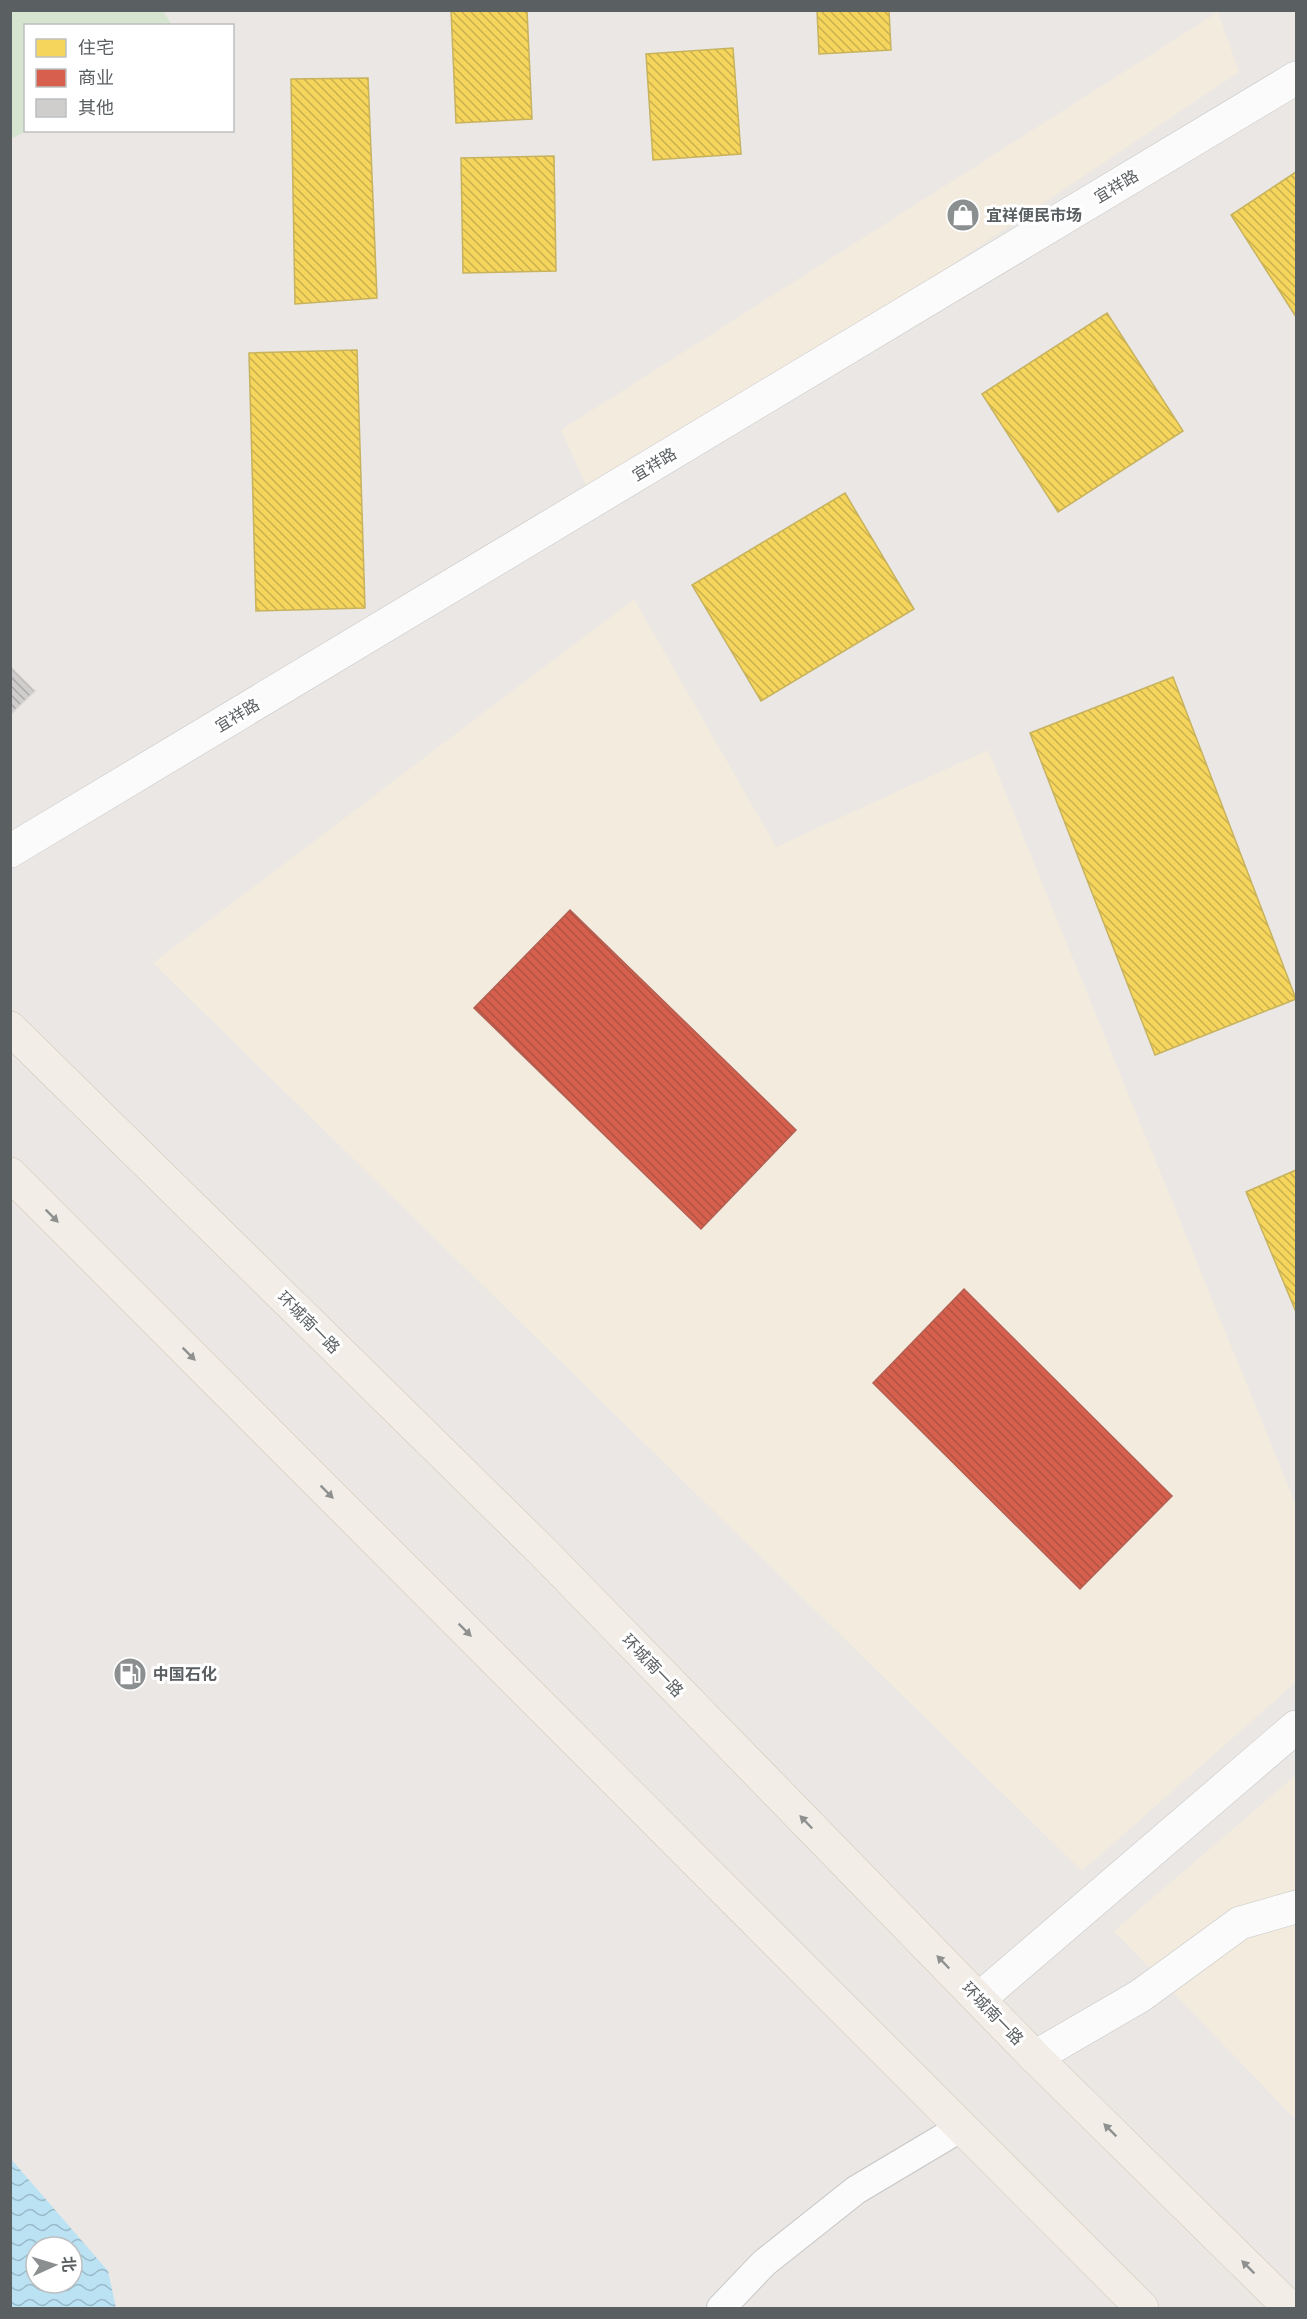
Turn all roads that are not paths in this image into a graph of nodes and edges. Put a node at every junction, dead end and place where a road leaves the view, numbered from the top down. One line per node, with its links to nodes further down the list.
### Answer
1 (1296, 78): 2 (street, 宜祥路)
2 (10, 851)
3 (10, 1028): 7 (main road, 环城南一路, one-way to 3)
4 (10, 1174): 9 (main road, one-way to 9)
5 (1296, 1727): 7 (street)
6 (1296, 1907): 8 (street)
7 (979, 1999): 8 (main road, 环城南一路)
8 (1035, 2057): 12 (main road, 环城南一路, one-way to 8)
9 (960, 2128): 10 (lane); 11 (main road)
10 (721, 2308)
11 (1142, 2308)
12 (1290, 2308)

